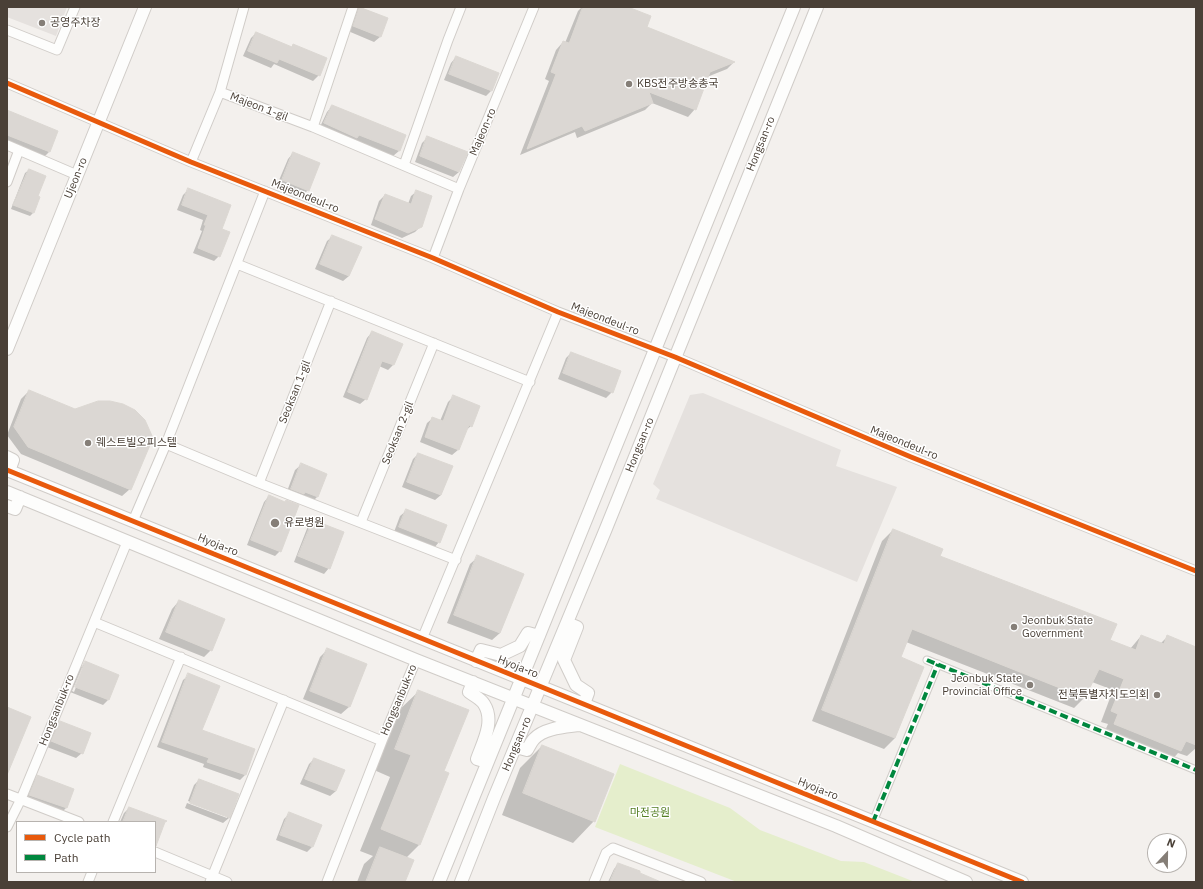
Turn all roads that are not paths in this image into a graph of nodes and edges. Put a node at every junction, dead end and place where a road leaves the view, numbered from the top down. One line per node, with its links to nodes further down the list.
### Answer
1 (75, 7): 9 (street)
2 (145, 7): 12 (street, Ujeon-ro)
3 (244, 7): 11 (street, Majeon 1-gil)
4 (353, 7): 13 (street)
5 (461, 7): 17 (street)
6 (534, 7): 20 (street, Majeon-ro)
7 (794, 7): 28 (street, Hongsan-ro)
8 (817, 7): 29 (street, Hongsan-ro)
9 (7, 30)
10 (7, 83): 12 (street, Majeondeul-ro)
11 (220, 92): 13 (street, Majeon 1-gil); 16 (street)
12 (98, 122): 16 (street, Majeondeul-ro); 18 (street, Ujeon-ro)
13 (313, 127): 17 (street, Majeon 1-gil)
14 (7, 145): 15 (street)
15 (19, 150): 18 (street); 19 (street)
16 (191, 162): 21 (street, Majeondeul-ro)
17 (404, 165): 20 (street, Majeon 1-gil)
18 (77, 175): 27 (street, Ujeon-ro)
19 (7, 182)
20 (459, 189): 22 (street, Majeon-ro)
21 (265, 191): 22 (street, Majeondeul-ro); 23 (street)
22 (433, 258): 25 (street, Majeondeul-ro)
23 (237, 264): 24 (street); 31 (street)
24 (331, 301): 26 (street); 34 (street, Seoksan 1-gil)
25 (558, 312): 28 (street, Majeondeul-ro); 30 (street)
26 (434, 343): 30 (street); 39 (street, Seoksan 2-gil)
27 (7, 349)
28 (656, 349): 29 (street, Majeondeul-ro); 45 (street, Hongsan-ro)
29 (675, 357): 42 (street, Majeondeul-ro); 44 (street, Hongsan-ro)
30 (530, 382): 41 (street)
31 (166, 444): 34 (street); 38 (street)
32 (7, 457): 33 (street)
33 (8, 470): 38 (street, Hyoja-ro)
34 (259, 483): 39 (street)
35 (7, 492): 36 (street)
36 (20, 497): 37 (street); 40 (street)
37 (7, 506)
38 (133, 521): 46 (street, Hyoja-ro)
39 (361, 522): 41 (street)
40 (127, 542): 43 (street, Hongsanbuk-ro); 48 (street)
41 (456, 560): 46 (street)
42 (1196, 571)
43 (94, 622): 47 (street, Hongsanbuk-ro); 65 (street, Hongsanbuk-ro)
44 (567, 623): 54 (street, Hongsan-ro); 57 (street)
45 (539, 636): 50 (street); 52 (street, Hongsan-ro)
46 (422, 639): 50 (street, Hyoja-ro)
47 (181, 657): 56 (street, Hongsanbuk-ro); 67 (street)
48 (416, 660): 53 (street); 60 (street, Hongsanbuk-ro)
49 (927, 660): 51 (street)
50 (476, 661): 52 (street, Hyoja-ro)
51 (938, 664): 63 (street); 68 (street)
52 (522, 680): 54 (street, Hyoja-ro); 55 (street, Hongsan-ro)
53 (473, 682): 55 (street); 62 (street)
54 (541, 687): 57 (street, Hyoja-ro); 58 (street, Hongsan-ro)
55 (514, 698): 58 (street); 62 (street, Hongsan-ro)
56 (284, 700): 60 (street, Hongsanbuk-ro); 71 (street)
57 (584, 704): 68 (street, Hyoja-ro)
58 (534, 705): 59 (street); 61 (street, Hongsan-ro)
59 (581, 724): 61 (street); 72 (street)
60 (382, 741): 74 (street, Hongsanbuk-ro)
61 (516, 747): 76 (street, Hongsan-ro)
62 (487, 762): 75 (street, Hongsan-ro)
63 (1196, 770)
64 (7, 794): 65 (street)
65 (21, 799): 66 (street); 69 (street, Hongsanbuk-ro)
66 (76, 821)
67 (113, 821)
68 (873, 822): 80 (street, Hyoja-ro)
69 (7, 827)
70 (156, 852): 71 (street)
71 (211, 879): 73 (street)
72 (953, 880): 79 (street)
73 (227, 882)
74 (327, 882)
75 (439, 882)
76 (461, 882)
77 (594, 882): 78 (street)
78 (701, 882)
79 (966, 882)
80 (1022, 882)

